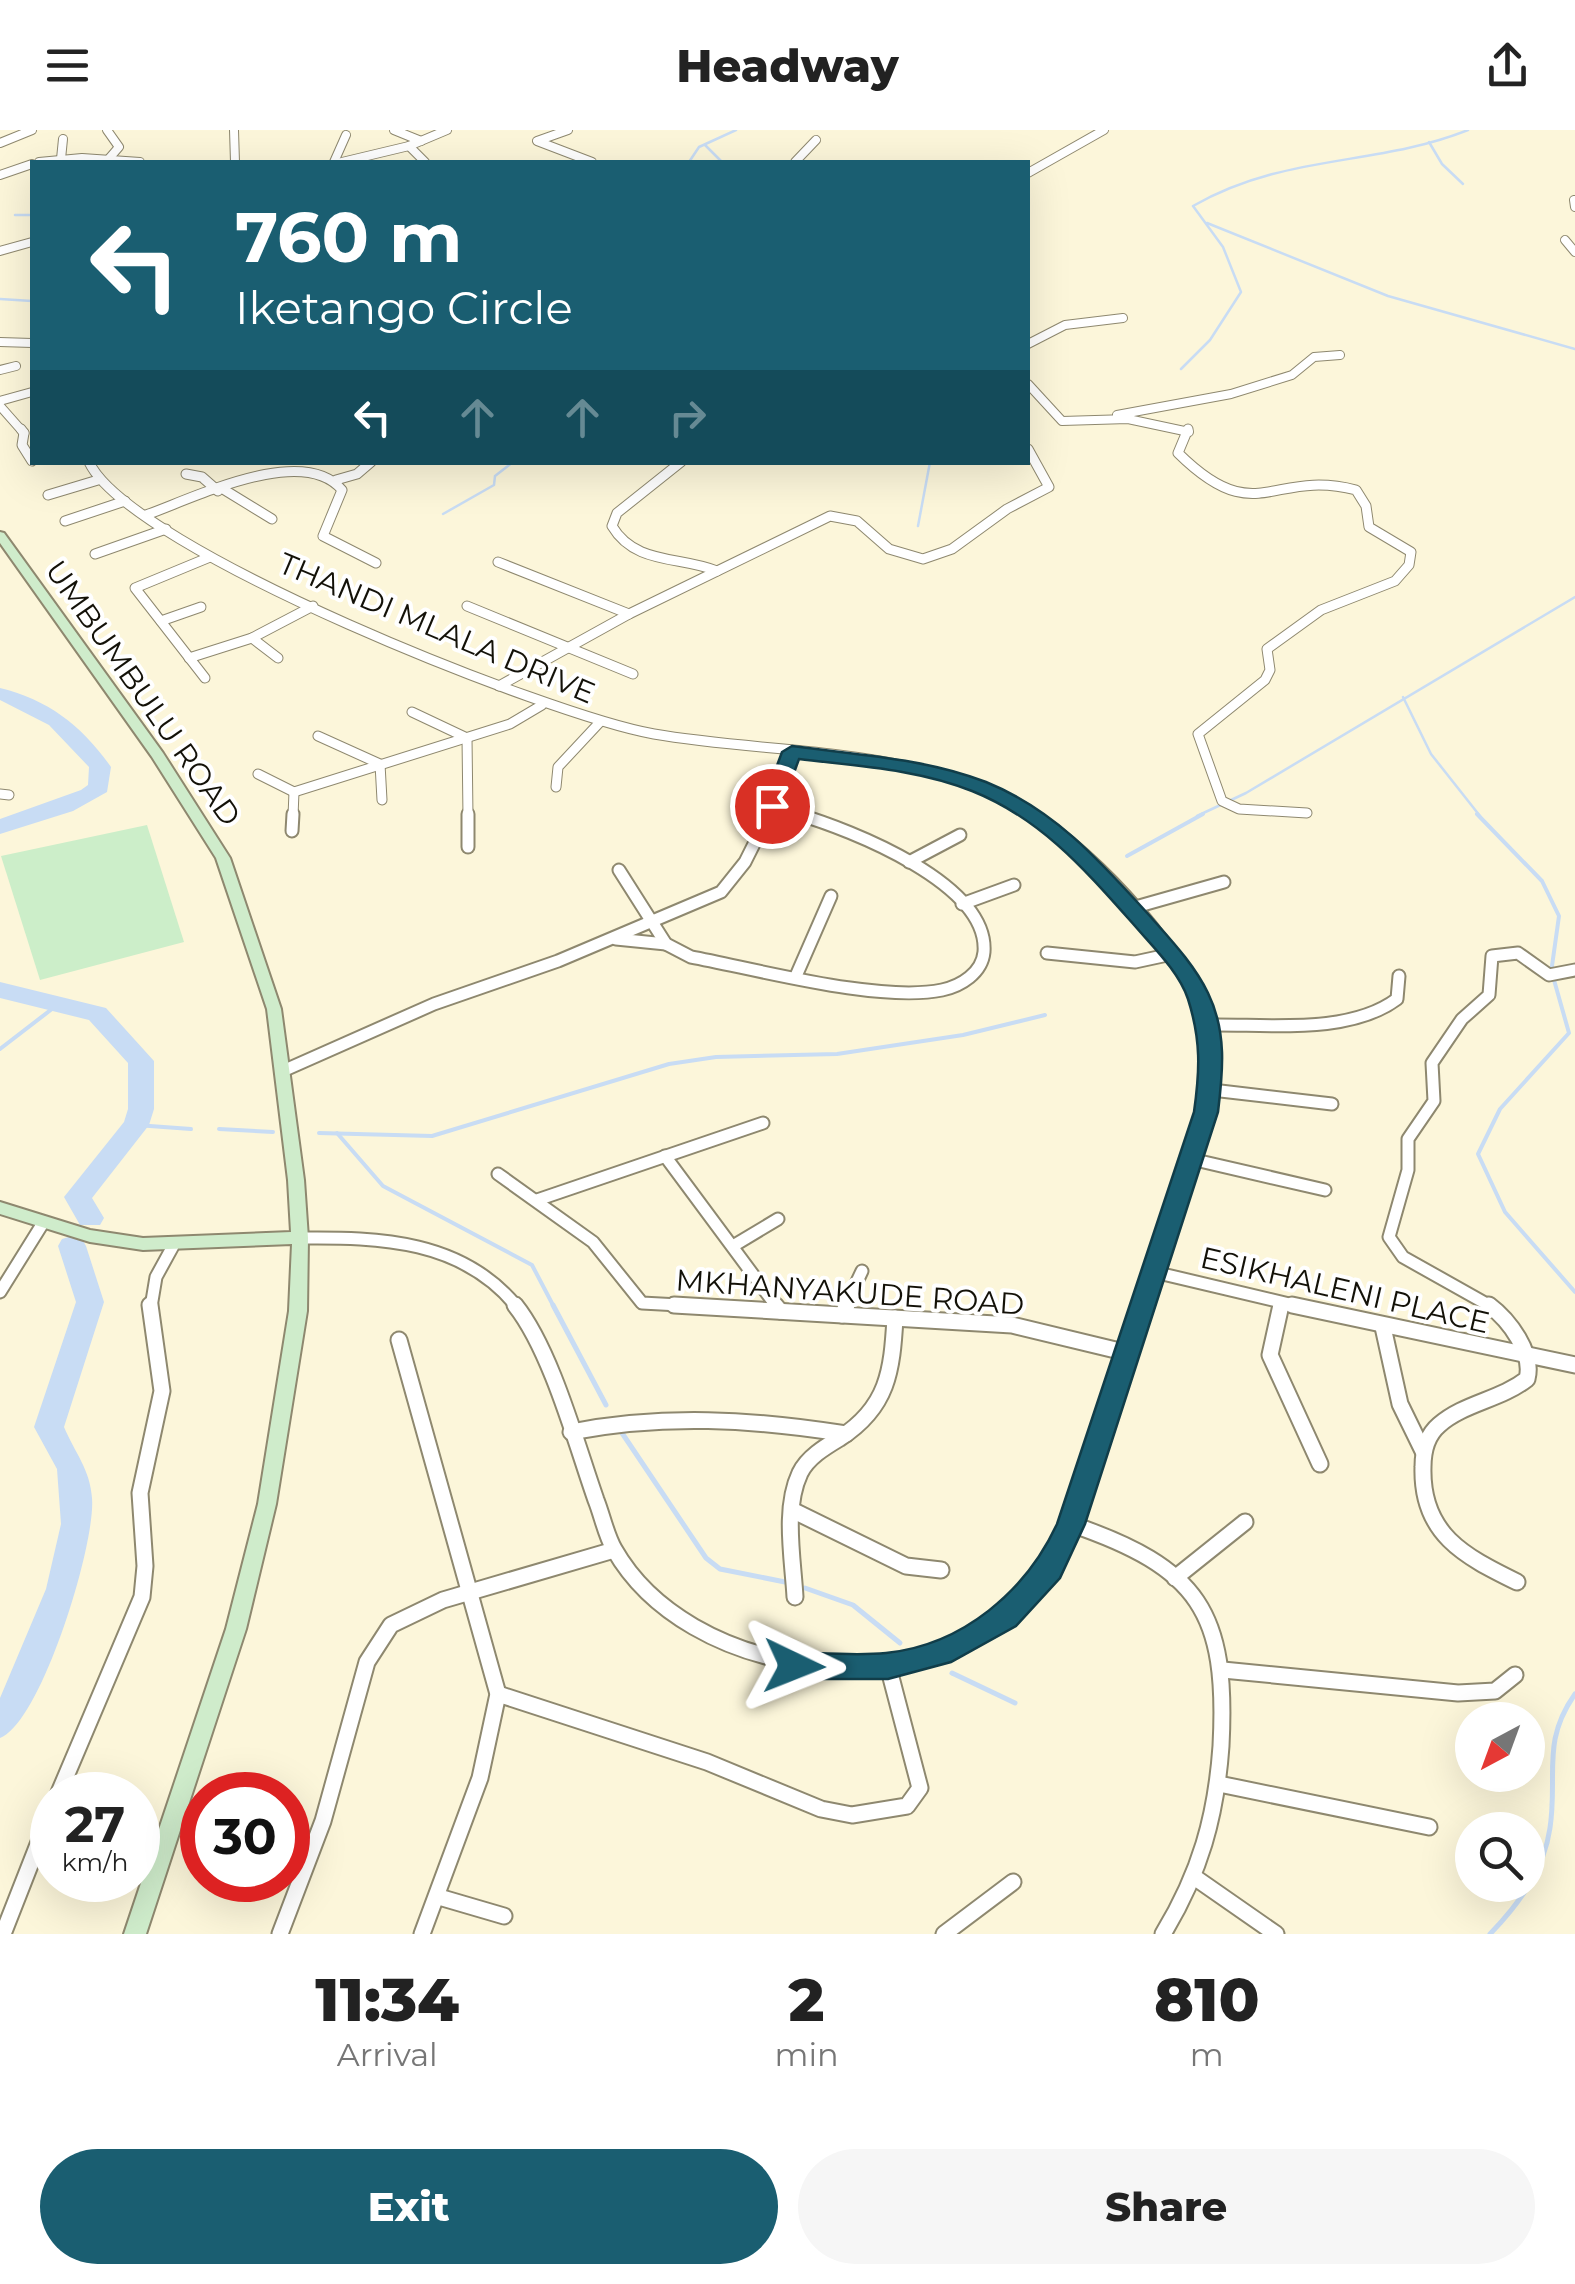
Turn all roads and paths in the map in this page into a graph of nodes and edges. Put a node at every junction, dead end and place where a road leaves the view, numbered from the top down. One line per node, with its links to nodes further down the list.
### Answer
1 (32, 130): 12 (street)
2 (107, 130): 17 (street)
3 (234, 130): 18 (street)
4 (394, 130): 11 (street)
5 (448, 130): 11 (street)
6 (568, 130): 22 (street)
7 (1104, 130): 25 (street)
8 (346, 136): 19 (street)
9 (63, 138): 14 (street)
10 (816, 140): 23 (street)
11 (421, 141): 13 (street)
12 (0, 143)
13 (409, 146): 20 (street); 21 (street)
14 (61, 159): 15 (street); 16 (street)
15 (55, 160)
16 (84, 160)
17 (107, 160)
18 (235, 160)
19 (339, 160)
20 (367, 160)
21 (424, 160)
22 (587, 160)
23 (797, 160)
24 (30, 165): 26 (street)
25 (1030, 172)
26 (0, 176)
27 (1565, 240): 30 (street)
28 (30, 243): 29 (street)
29 (0, 251)
30 (1575, 252)
31 (1123, 318): 34 (street)
32 (0, 342): 33 (street)
33 (30, 343)
34 (1030, 343)
35 (1340, 355): 41 (street)
36 (16, 366): 37 (street)
37 (0, 370)
38 (1030, 387): 41 (street)
39 (30, 393): 40 (street)
40 (0, 403): 42 (street)
41 (1108, 418): 90 (street)
42 (28, 433): 44 (street)
43 (1030, 453): 65 (street)
44 (30, 457)
45 (35, 465): 49 (street)
46 (90, 465): 51 (street, THANDI MLALA DRIVE)
47 (367, 465): 52 (street)
48 (677, 465): 65 (street)
49 (40, 473)
50 (186, 474): 53 (street)
51 (98, 480): 54 (street); 55 (street, THANDI MLALA DRIVE)
52 (336, 480): 53 (street); 64 (street)
53 (220, 490): 56 (street); 57 (street)
54 (48, 495)
55 (125, 502): 56 (street, THANDI MLALA DRIVE); 58 (street)
56 (146, 515): 59 (street, THANDI MLALA DRIVE)
57 (272, 519)
58 (65, 521)
59 (166, 529): 61 (street); 62 (street, THANDI MLALA DRIVE)
60 (0, 536): 110 (main road, UMBUMBULU ROAD)
61 (95, 554)
62 (210, 557): 66 (street, THANDI MLALA DRIVE); 70 (street)
63 (498, 562): 69 (street)
64 (376, 563)
65 (717, 571): 69 (street)
66 (313, 606): 71 (street); 77 (street, THANDI MLALA DRIVE)
67 (466, 606): 72 (street)
68 (201, 607): 70 (street)
69 (628, 614): 72 (street)
70 (161, 621): 73 (street)
71 (252, 638): 73 (street); 74 (street)
72 (566, 649): 75 (street); 77 (street)
73 (189, 658): 76 (street)
74 (278, 658)
75 (633, 674)
76 (205, 678)
77 (498, 686): 78 (street, THANDI MLALA DRIVE)
78 (542, 705): 80 (street, THANDI MLALA DRIVE); 82 (street)
79 (412, 712): 82 (street)
80 (600, 722): 83 (street, THANDI MLALA DRIVE); 86 (street)
81 (318, 736): 84 (street)
82 (467, 738): 84 (street); 93 (street)
83 (792, 752): 89 (street); 100 (street, THANDI MLALA DRIVE)
84 (380, 764): 87 (street); 88 (street)
85 (258, 774): 87 (street)
86 (556, 787)
87 (294, 792): 91 (street)
88 (382, 800)
89 (772, 806): 94 (street); 101 (street)
90 (1307, 813)
91 (292, 831)
92 (960, 835): 94 (street)
93 (468, 847)
94 (909, 862): 99 (street)
95 (619, 870): 101 (street)
96 (1224, 882): 100 (street)
97 (1014, 885): 99 (street)
98 (831, 896): 107 (street)
99 (962, 904): 107 (street)
100 (1132, 908): 105 (street, THANDI MLALA DRIVE)
101 (654, 920): 102 (street); 103 (street)
102 (616, 939): 103 (street); 110 (street)
103 (666, 944): 107 (street)
104 (1047, 953): 105 (street)
105 (1172, 954): 109 (street, THANDI MLALA DRIVE)
106 (1575, 970): 135 (street)
107 (796, 976)
108 (1400, 976): 109 (street)
109 (1210, 1025): 111 (street, THANDI MLALA DRIVE)
110 (285, 1070): 122 (main road, UMBUMBULU ROAD)
111 (1212, 1090): 112 (street); 115 (street, THANDI MLALA DRIVE)
112 (1332, 1104)
113 (763, 1123): 114 (street)
114 (665, 1156): 118 (street); 124 (street)
115 (1191, 1158): 117 (street); 126 (street, THANDI MLALA DRIVE)
116 (498, 1174): 118 (street, MKHANYAKUDE ROAD)
117 (1325, 1190)
118 (537, 1200): 129 (street, MKHANYAKUDE ROAD)
119 (0, 1208): 121 (main road)
120 (778, 1219): 124 (street)
121 (43, 1223): 123 (main road); 127 (street)
122 (300, 1238): 123 (main road); 137 (street, THANDI MLALA DRIVE); 163 (main road, UMBUMBULU ROAD)
123 (173, 1246): 154 (street)
124 (733, 1246): 129 (street)
125 (862, 1271): 130 (street)
126 (1154, 1272): 128 (street, ESIKHALENI PLACE); 134 (street, THANDI MLALA DRIVE)
127 (0, 1292)
128 (1281, 1304): 132 (street, ESIKHALENI PLACE); 140 (street)
129 (780, 1311): 130 (street, MKHANYAKUDE ROAD)
130 (842, 1315): 131 (street, MKHANYAKUDE ROAD)
131 (895, 1318): 134 (street, MKHANYAKUDE ROAD); 138 (street)
132 (1383, 1327): 135 (street, ESIKHALENI PLACE); 139 (street)
133 (399, 1340): 148 (street)
134 (1128, 1353): 143 (street, THANDI MLALA DRIVE)
135 (1525, 1356): 136 (street, ESIKHALENI PLACE); 139 (street)
136 (1575, 1364)
137 (571, 1432): 138 (street); 144 (street, THANDI MLALA DRIVE)
138 (846, 1434): 141 (street)
139 (1423, 1451): 147 (street)
140 (1320, 1464)
141 (794, 1511): 145 (street); 149 (street)
142 (1245, 1522): 146 (street)
143 (1071, 1524): 146 (street); 150 (street, THANDI MLALA DRIVE)
144 (614, 1550): 148 (street); 150 (street, THANDI MLALA DRIVE)
145 (941, 1570)
146 (1176, 1578): 151 (street)
147 (1517, 1582)
148 (470, 1591): 153 (street); 164 (street)
149 (795, 1596)
150 (888, 1666): 153 (street)
151 (1224, 1670): 152 (street); 155 (street)
152 (1516, 1675)
153 (498, 1694): 160 (street)
154 (68, 1772)
155 (1219, 1784): 156 (street); 158 (street)
156 (1429, 1827)
157 (30, 1865): 162 (street)
158 (1197, 1879): 167 (street); 168 (street)
159 (1013, 1882): 166 (street)
160 (439, 1897): 161 (street); 165 (street)
161 (504, 1916)
162 (3, 1934)
163 (135, 1934)
164 (280, 1934)
165 (422, 1934)
166 (944, 1934)
167 (1163, 1934)
168 (1276, 1934)

